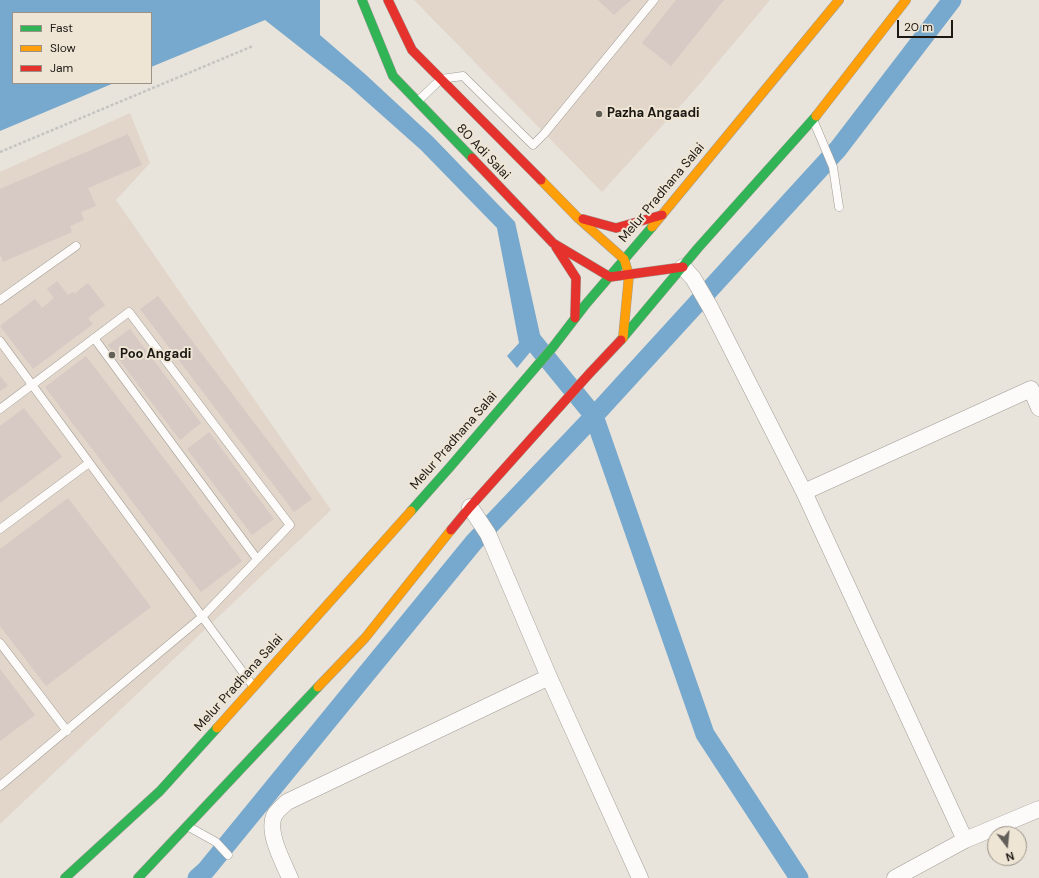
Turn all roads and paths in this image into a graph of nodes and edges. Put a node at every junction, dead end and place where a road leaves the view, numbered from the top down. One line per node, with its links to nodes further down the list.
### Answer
1 (362, 0): 8 (main road, 80 Adi Salai)
2 (388, 0): 7 (main road, 80 Adi Salai)
3 (654, 0): 7 (lane)
4 (839, 0): 12 (main road, Melur Pradhana Salai)
5 (906, 0): 9 (main road)
6 (253, 46): 10 (path)
7 (441, 79): 8 (lane); 13 (main road, 80 Adi Salai)
8 (417, 102): 14 (main road, 80 Adi Salai)
9 (813, 119): 11 (lane); 17 (main road)
10 (0, 152)
11 (839, 207)
12 (662, 215): 13 (main road); 16 (main road, Melur Pradhana Salai)
13 (578, 218): 16 (main road, 80 Adi Salai)
14 (553, 243): 19 (main road, 80 Adi Salai); 21 (main road)
15 (76, 246): 20 (lane)
16 (624, 259): 18 (main road); 19 (main road, Melur Pradhana Salai)
17 (688, 272): 18 (main road); 23 (main road); 29 (street)
18 (629, 275): 19 (main road); 23 (main road)
19 (610, 277): 21 (main road, Melur Pradhana Salai)
20 (0, 300)
21 (575, 318): 36 (main road, Melur Pradhana Salai)
22 (94, 338): 25 (lane); 32 (lane); 32 (lane)
23 (623, 338): 30 (main road)
24 (0, 341): 25 (lane)
25 (32, 385): 27 (lane); 28 (lane)
26 (1039, 408): 29 (street)
27 (0, 409)
28 (89, 462): 31 (lane); 33 (lane)
29 (804, 492): 41 (street)
30 (470, 507): 35 (street); 40 (main road)
31 (0, 528)
32 (257, 559): 33 (lane)
33 (202, 617): 36 (lane); 37 (lane)
34 (0, 644): 37 (lane)
35 (548, 677): 45 (street); 46 (street)
36 (253, 687): 44 (main road, Melur Pradhana Salai)
37 (67, 730): 38 (lane)
38 (0, 786)
39 (1039, 809): 41 (street)
40 (187, 826): 42 (lane); 43 (main road)
41 (966, 840): 47 (street)
42 (228, 855)
43 (140, 877)
44 (65, 878)
45 (290, 878)
46 (640, 878)
47 (895, 878)

